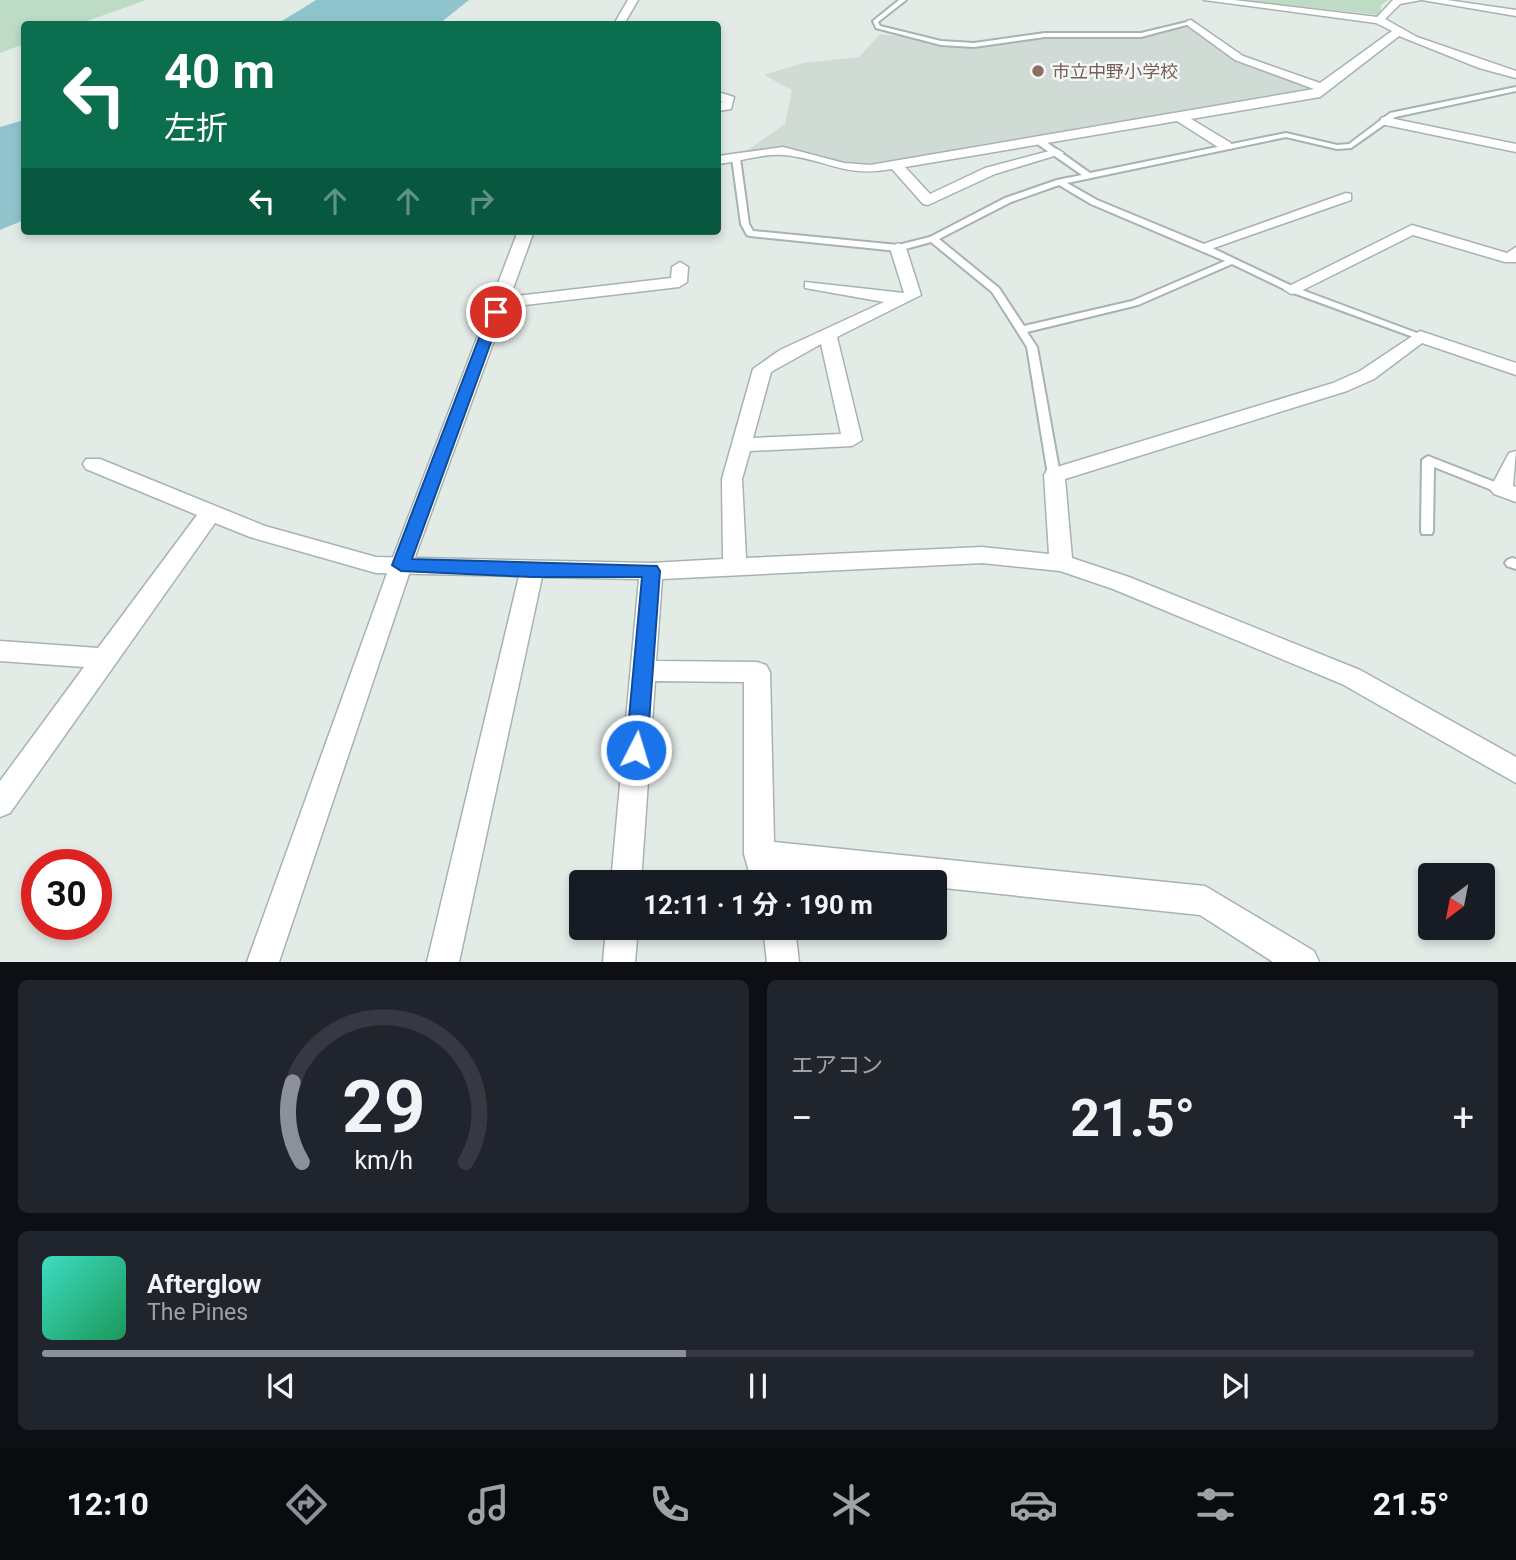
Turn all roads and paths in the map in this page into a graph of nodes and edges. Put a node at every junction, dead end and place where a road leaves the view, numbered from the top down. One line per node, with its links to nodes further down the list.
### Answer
1 (634, 0): 10 (street)
2 (903, 0): 11 (lane)
3 (1209, 0): 6 (street)
4 (1416, 0): 9 (street)
5 (1427, 0): 8 (street)
6 (1233, 5): 7 (street); 9 (street)
7 (1217, 12)
8 (1516, 13)
9 (1379, 20): 12 (street)
10 (621, 21)
11 (1195, 21): 14 (street)
12 (1399, 31): 13 (street); 14 (street)
13 (1516, 75)
14 (1321, 88): 18 (street)
15 (1516, 89): 19 (lane)
16 (721, 97): 17 (street)
17 (721, 107)
18 (1179, 117): 20 (street); 21 (street)
19 (1385, 121): 21 (lane); 22 (street)
20 (1039, 141): 23 (lane); 26 (street)
21 (1226, 146): 27 (lane)
22 (1516, 148)
23 (1057, 153): 26 (street); 27 (lane)
24 (736, 158): 25 (street); 26 (street); 33 (lane)
25 (721, 160)
26 (896, 165)
27 (1089, 176): 28 (lane)
28 (1060, 183): 31 (lane); 32 (lane)
29 (1346, 197): 32 (street)
30 (525, 235): 40 (street)
31 (933, 239): 33 (lane); 41 (lane)
32 (1203, 247): 35 (lane)
33 (898, 248): 39 (street)
34 (1516, 252): 38 (street)
35 (1232, 261): 38 (lane); 41 (lane)
36 (680, 267): 40 (street)
37 (811, 285): 39 (street)
38 (1291, 289): 43 (lane)
39 (901, 300): 42 (street)
40 (500, 303): 53 (street)
41 (1021, 330): 48 (lane)
42 (828, 335): 45 (street); 45 (street)
43 (1420, 336): 44 (street); 48 (street)
44 (1516, 369)
45 (741, 445): 54 (street)
46 (1516, 458): 49 (street)
47 (93, 464): 50 (street)
48 (1054, 475): 52 (street)
49 (1508, 492): 51 (lane)
50 (212, 513): 53 (street); 58 (street)
51 (1427, 531)
52 (1061, 563): 54 (street); 60 (street)
53 (401, 565): 55 (street); 66 (street)
54 (735, 566): 56 (street)
55 (532, 570): 56 (street); 67 (street)
56 (651, 571): 59 (street)
57 (0, 651): 58 (street)
58 (103, 658): 61 (street)
59 (643, 671): 62 (street); 63 (street)
60 (1516, 771)
61 (0, 804)
62 (763, 868): 70 (street)
63 (627, 870)
64 (621, 940): 68 (street)
65 (780, 940): 69 (street)
66 (262, 961)
67 (443, 961)
68 (619, 961)
69 (783, 961)
70 (1303, 961)

